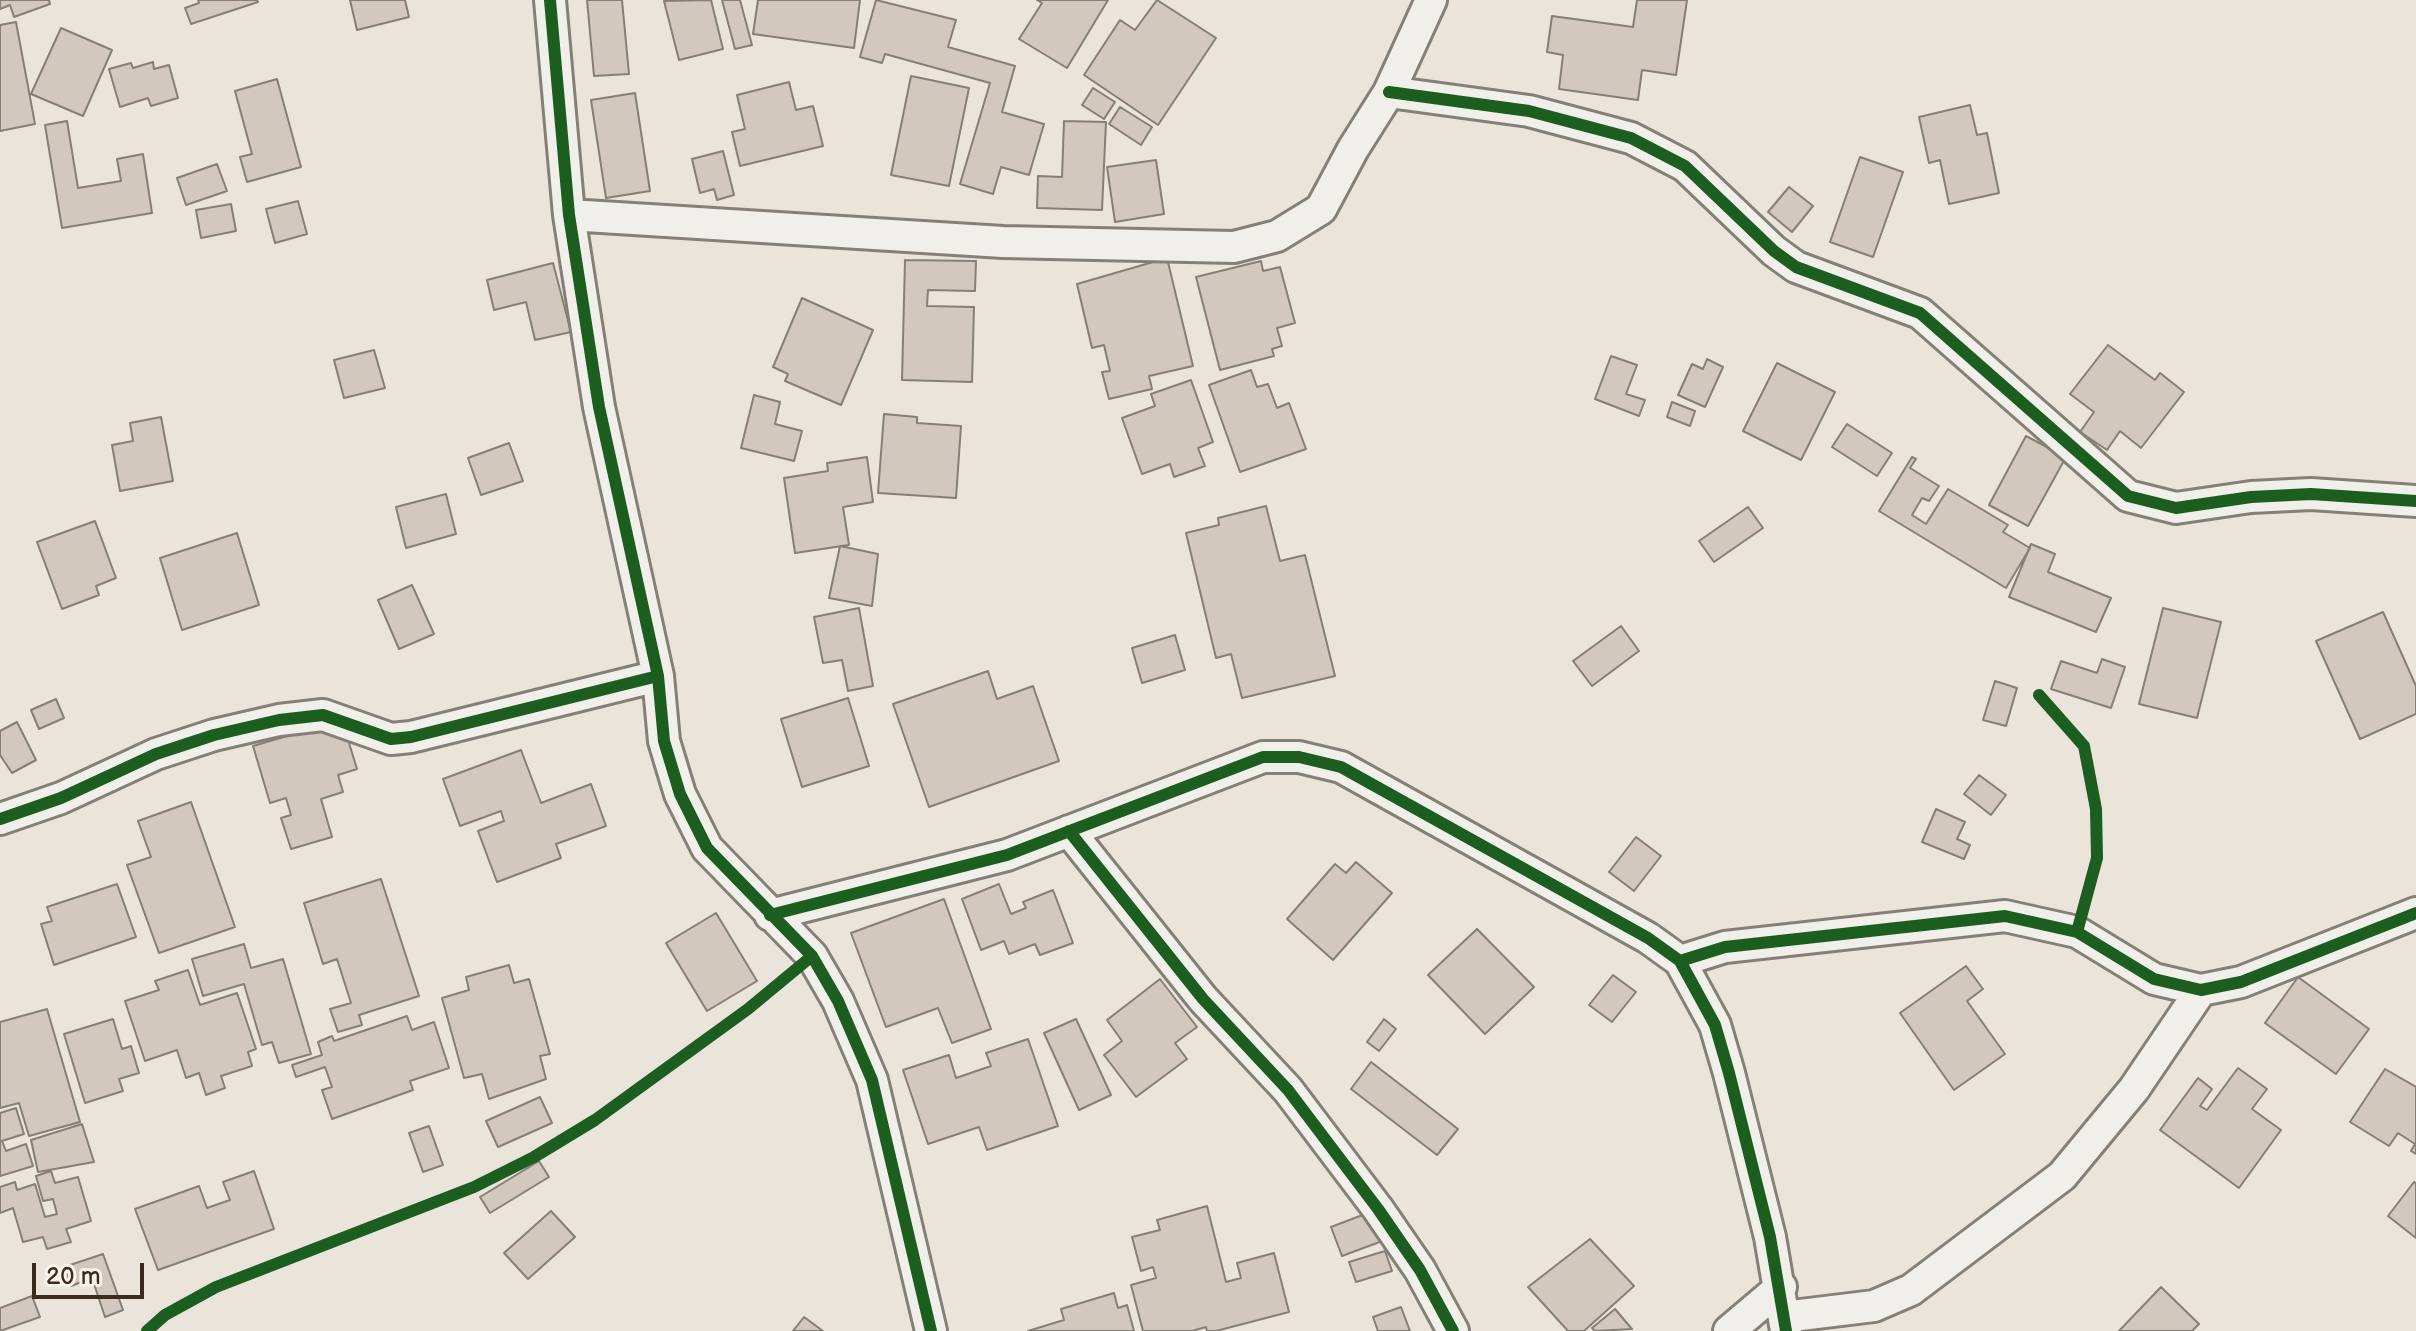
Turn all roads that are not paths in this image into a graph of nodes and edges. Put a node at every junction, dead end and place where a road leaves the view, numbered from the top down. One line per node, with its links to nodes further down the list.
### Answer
1 (550, 0): 4 (street)
2 (1431, 0): 3 (street)
3 (1389, 92): 4 (street); 5 (street)
4 (569, 215): 6 (street)
5 (2416, 501)
6 (658, 676): 7 (street); 10 (street)
7 (0, 819)
8 (1069, 831): 10 (street); 11 (street); 15 (street)
9 (2416, 913): 12 (street)
10 (770, 915): 14 (street)
11 (1680, 961): 12 (street); 13 (street)
12 (2201, 990): 13 (street)
13 (1784, 1312): 16 (street)
14 (931, 1331)
15 (1453, 1331)
16 (1729, 1331)

